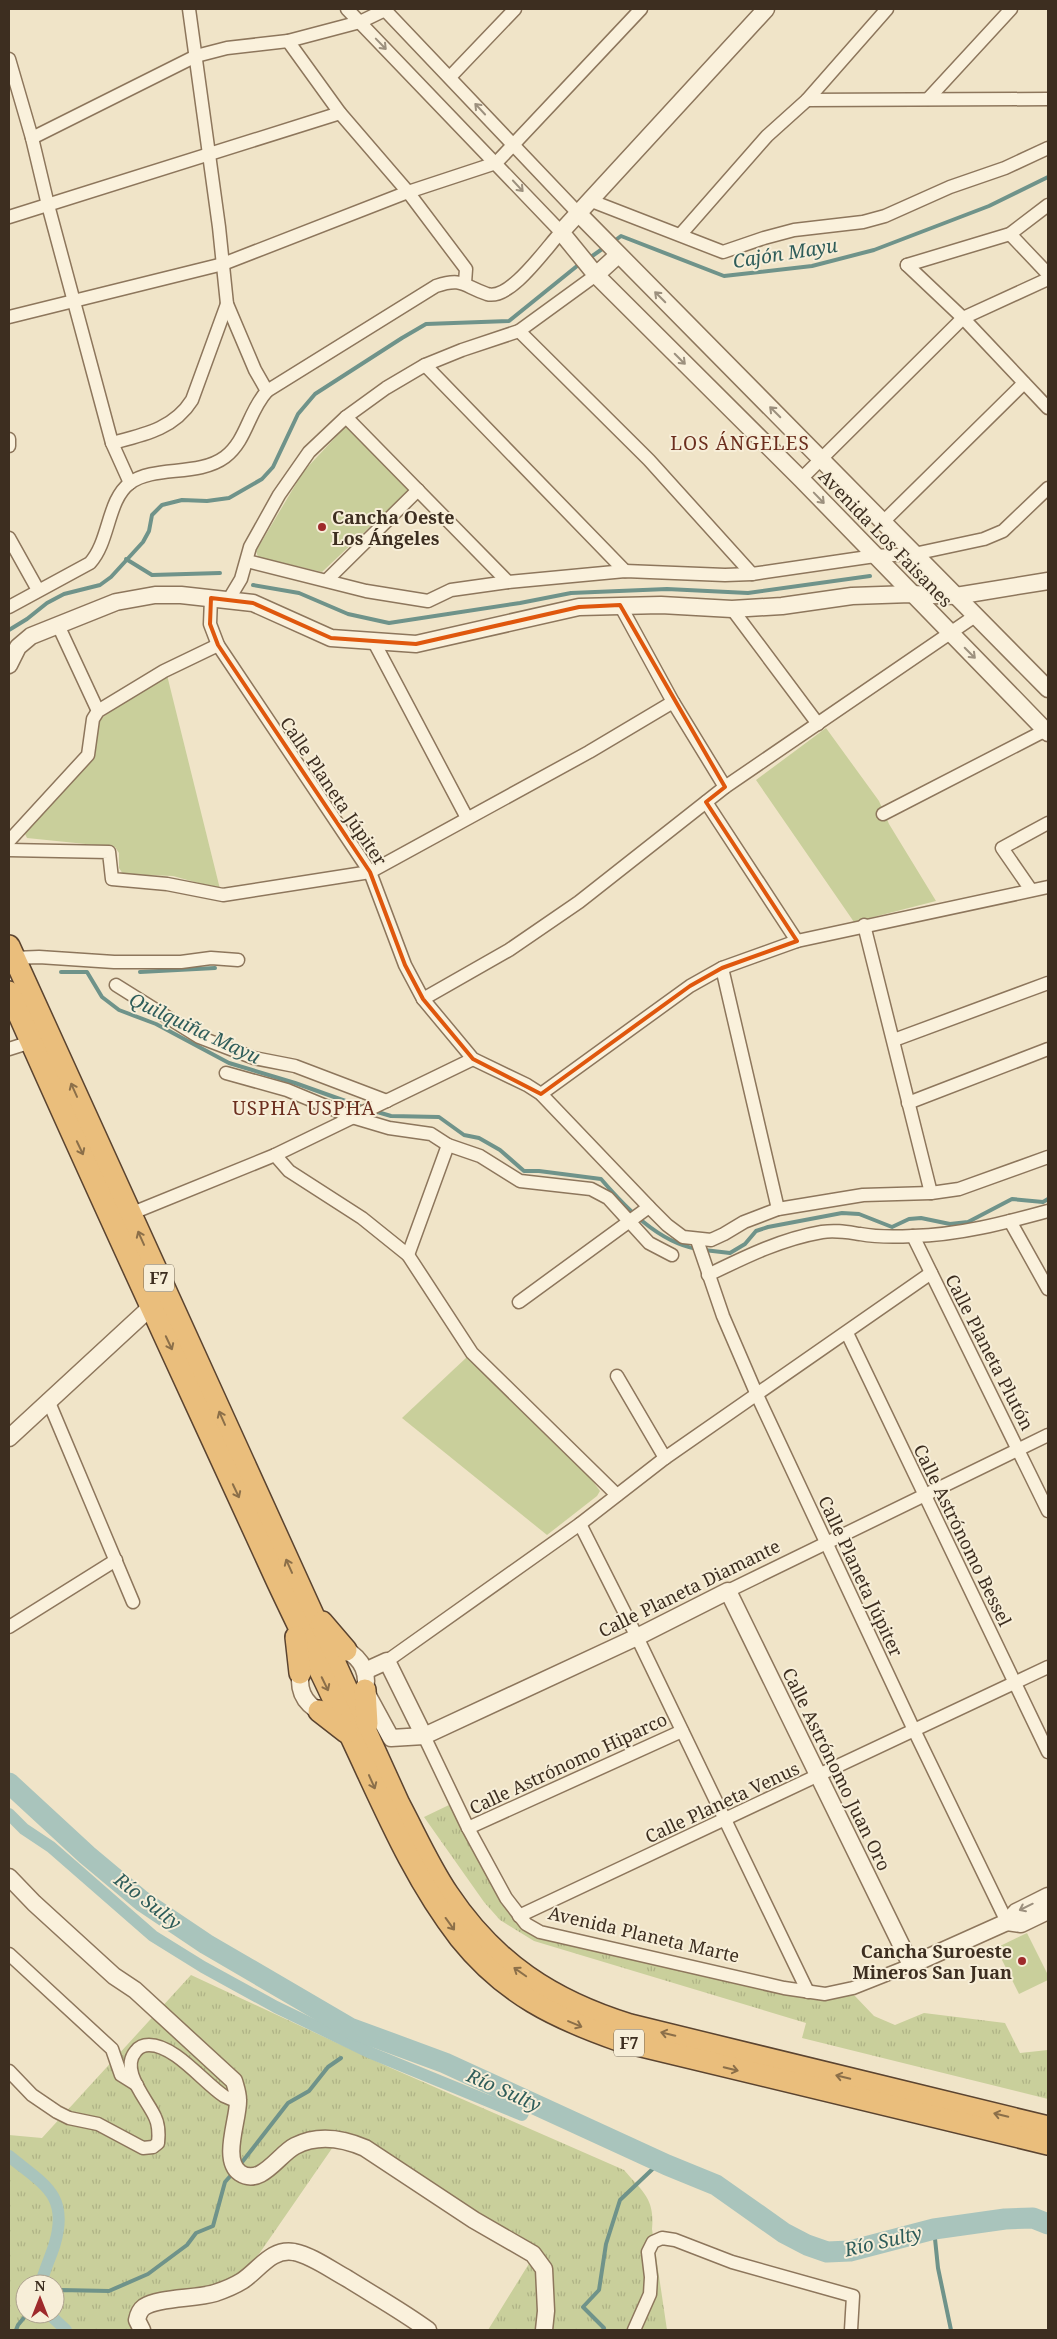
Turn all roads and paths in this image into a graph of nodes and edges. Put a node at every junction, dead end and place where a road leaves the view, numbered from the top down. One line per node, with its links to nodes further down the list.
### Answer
1 (189, 9): 11 (street)
2 (347, 9): 9 (street)
3 (386, 9): 9 (street); 13 (street)
4 (515, 9): 13 (street)
5 (641, 9): 19 (street)
6 (766, 9): 24 (street)
7 (887, 9): 15 (street)
8 (1011, 9): 16 (street)
9 (360, 22): 10 (street); 22 (street, one-way to 22)
10 (288, 41): 11 (street); 17 (street)
11 (196, 56): 18 (street); 21 (street)
12 (9, 59): 18 (street)
13 (450, 78): 19 (street, one-way to 13)
14 (1048, 99): 16 (street)
15 (807, 100): 16 (street); 30 (street)
16 (928, 100)
17 (340, 113): 21 (street); 23 (street)
18 (32, 138): 25 (street)
19 (513, 145): 22 (street); 27 (street)
20 (1048, 148): 30 (street)
21 (208, 155): 25 (street); 33 (street)
22 (496, 163): 23 (street); 29 (street, one-way to 29)
23 (408, 192): 33 (street); 37 (street)
24 (588, 200): 27 (street); 30 (street)
25 (48, 205): 28 (street); 38 (street)
26 (1048, 205): 31 (street)
27 (578, 213): 29 (street); 32 (street, Avenida Los Faisanes)
28 (9, 217)
29 (561, 232): 34 (street, Avenida Los Faisanes); 37 (street)
30 (681, 234)
31 (1010, 234): 35 (street); 41 (street)
32 (611, 248): 34 (street); 51 (street, Avenida Los Faisanes, one-way to 32)
33 (223, 264): 38 (street); 39 (street)
34 (588, 265): 42 (street); 52 (street, Avenida Los Faisanes, one-way to 52)
35 (1048, 274)
36 (1048, 279): 41 (street)
37 (465, 283): 45 (street)
38 (74, 300): 40 (street); 49 (street)
39 (226, 304): 45 (street); 49 (street)
40 (9, 318)
41 (963, 318): 44 (street); 51 (street)
42 (519, 331): 43 (street); 62 (street)
43 (425, 365): 47 (street); 61 (street)
44 (1024, 383): 46 (street); 56 (street)
45 (267, 391): 53 (street)
46 (1048, 408)
47 (346, 417): 55 (street); 60 (street)
48 (9, 439): 50 (street)
49 (112, 443): 53 (street)
50 (9, 446)
51 (821, 458): 52 (street); 56 (street, Avenida Los Faisanes)
52 (801, 479): 59 (street, Avenida Los Faisanes, one-way to 59)
53 (130, 483): 66 (street)
54 (1048, 488): 58 (street)
55 (418, 490): 63 (street); 65 (street)
56 (883, 522): 58 (street, Avenida Los Faisanes)
57 (10, 543): 66 (street)
58 (914, 554): 59 (street); 68 (street, Avenida Los Faisanes)
59 (875, 556): 62 (street); 67 (street, Avenida Los Faisanes)
60 (247, 561): 63 (street); 70 (street)
61 (625, 571): 62 (street); 65 (street)
62 (752, 574)
63 (327, 580): 65 (street)
64 (1048, 581): 68 (street)
65 (508, 582)
66 (38, 590): 72 (street)
67 (912, 594): 68 (street); 73 (street); 76 (street, Avenida Los Faisanes)
68 (956, 596): 74 (street, Avenida Los Faisanes)
69 (211, 598): 70 (street); 75 (street); 78 (street, Calle Planeta Júpiter)
70 (229, 599): 77 (street)
71 (620, 605): 73 (street); 77 (street); 81 (street)
72 (9, 608)
73 (732, 609): 83 (street)
74 (975, 616): 76 (street); 80 (street, Avenida Los Faisanes)
75 (58, 625): 79 (street); 82 (street)
76 (950, 633): 83 (street); 84 (street, Avenida Los Faisanes, one-way to 84)
77 (374, 642): 88 (street)
78 (218, 645): 82 (street); 92 (street, Calle Planeta Júpiter)
79 (9, 665)
80 (1048, 689)
81 (673, 702): 85 (street); 88 (street)
82 (98, 711): 90 (street)
83 (818, 724): 85 (street)
84 (1047, 731): 87 (street)
85 (725, 787): 86 (street)
86 (706, 802): 96 (street); 103 (street)
87 (883, 814)
88 (467, 818): 92 (street)
89 (1048, 823): 94 (street)
90 (9, 841)
91 (9, 850): 92 (street)
92 (370, 872): 103 (street, Calle Planeta Júpiter)
93 (1048, 887): 94 (street)
94 (1031, 890): 95 (street)
95 (864, 925): 96 (street); 104 (street)
96 (797, 941): 99 (street)
97 (12, 952): 98 (street); 121 (highway, F7, one-way to 97)
98 (238, 960)
99 (722, 968): 110 (street); 119 (street)
100 (1048, 983): 104 (street)
101 (116, 985): 111 (street)
102 (9, 992): 105 (highway, F7)
103 (423, 999): 108 (street, Calle Planeta Júpiter)
104 (894, 1040): 112 (street)
105 (31, 1042): 106 (street); 132 (highway, F7, one-way to 132)
106 (9, 1049)
107 (1048, 1049): 112 (street)
108 (473, 1059): 110 (street, Calle Planeta Júpiter); 111 (street)
109 (226, 1073): 113 (street)
110 (541, 1094): 118 (street, Calle Planeta Júpiter)
111 (387, 1100): 113 (street)
112 (908, 1103): 117 (street)
113 (352, 1118): 114 (street); 115 (street)
114 (448, 1145): 123 (street); 126 (street)
115 (275, 1155): 121 (street); 126 (street)
116 (1048, 1157): 117 (street)
117 (931, 1193): 119 (street)
118 (649, 1207): 123 (street); 125 (street, Calle Planeta Júpiter)
119 (778, 1209): 125 (street)
120 (1048, 1211): 122 (street)
121 (130, 1214): 149 (highway, F7, one-way to 121)
122 (1010, 1221): 124 (street); 130 (street)
123 (629, 1222): 127 (street); 131 (street)
124 (913, 1236): 128 (street, Calle Planeta Plutón); 129 (street)
125 (697, 1240): 129 (street, Calle Planeta Júpiter)
126 (408, 1255): 141 (street)
127 (672, 1255)
128 (931, 1273): 133 (street); 139 (street, Calle Planeta Plutón)
129 (708, 1275): 135 (street, Calle Planeta Júpiter)
130 (1048, 1289)
131 (519, 1302)
132 (152, 1306): 136 (street); 149 (highway, F7, one-way to 149)
133 (847, 1333): 135 (street); 142 (street, Calle Astrónomo Bessel)
134 (617, 1376): 140 (street)
135 (757, 1395): 140 (street); 145 (street, Calle Planeta Júpiter)
136 (48, 1400): 138 (street); 146 (street)
137 (1048, 1435): 139 (street, Calle Planeta Diamante)
138 (9, 1438)
139 (1019, 1449): 142 (street, Calle Planeta Diamante); 143 (street, Calle Planeta Plutón)
140 (665, 1458): 141 (street)
141 (617, 1495): 144 (street)
142 (923, 1495): 145 (street, Calle Planeta Diamante); 156 (street, Calle Astrónomo Bessel)
143 (1048, 1511)
144 (580, 1524): 151 (street); 153 (street)
145 (826, 1544): 147 (street, Calle Planeta Diamante); 159 (street, Calle Planeta Júpiter)
146 (116, 1560): 148 (street); 150 (street)
147 (728, 1591): 151 (street, Calle Planeta Diamante); 164 (street, Calle Astrónomo Juan Oro)
148 (133, 1602)
149 (302, 1614): 152 (highway); 152 (highway, F7); 155 (highway)
150 (9, 1626)
151 (637, 1637): 160 (street); 162 (street, Calle Planeta Diamante)
152 (328, 1651): 155 (street); 157 (highway, F7); 157 (street)
153 (387, 1661): 157 (street); 162 (street, Avenida Planeta Marte)
154 (1048, 1667): 156 (street, Calle Planeta Venus)
155 (300, 1673): 158 (street)
156 (1014, 1682): 159 (street, Calle Planeta Venus); 163 (street, Calle Astrónomo Bessel)
157 (356, 1696): 158 (street); 161 (highway, F7); 162 (street, Calle Planeta Diamante)
158 (318, 1711): 161 (highway)
159 (914, 1730): 164 (street, Calle Planeta Venus); 171 (street, Calle Planeta Júpiter)
160 (682, 1731): 165 (street); 166 (street, Calle Astrónomo Hiparco)
161 (360, 1734): 178 (highway, F7, one-way to 161); 179 (highway, F7, one-way to 179)
162 (424, 1736): 166 (street, Avenida Planeta Marte)
163 (1048, 1752)
164 (818, 1777): 165 (street, Calle Planeta Venus); 173 (street, Calle Astrónomo Juan Oro)
165 (724, 1820): 170 (street, Calle Planeta Venus); 174 (street)
166 (468, 1828): 170 (street, Avenida Planeta Marte)
167 (9, 1877): 177 (street)
168 (1048, 1896): 171 (street, Avenida Planeta Marte, one-way to 171)
169 (1048, 1911): 171 (street, Avenida Planeta Marte)
170 (519, 1916): 174 (street, Avenida Planeta Marte)
171 (1007, 1922): 173 (street, Avenida Planeta Marte)
172 (9, 1954): 176 (street)
173 (910, 1965): 174 (street, Avenida Planeta Marte)
174 (808, 1992)
175 (9, 2071): 176 (street)
176 (137, 2085): 177 (street)
177 (238, 2102): 180 (street)
178 (1048, 2127)
179 (1048, 2144)
180 (546, 2311): 183 (street); 184 (street)
181 (142, 2330): 182 (street)
182 (428, 2330)
183 (544, 2330)
184 (554, 2330)
185 (634, 2330): 186 (street)
186 (851, 2330)

